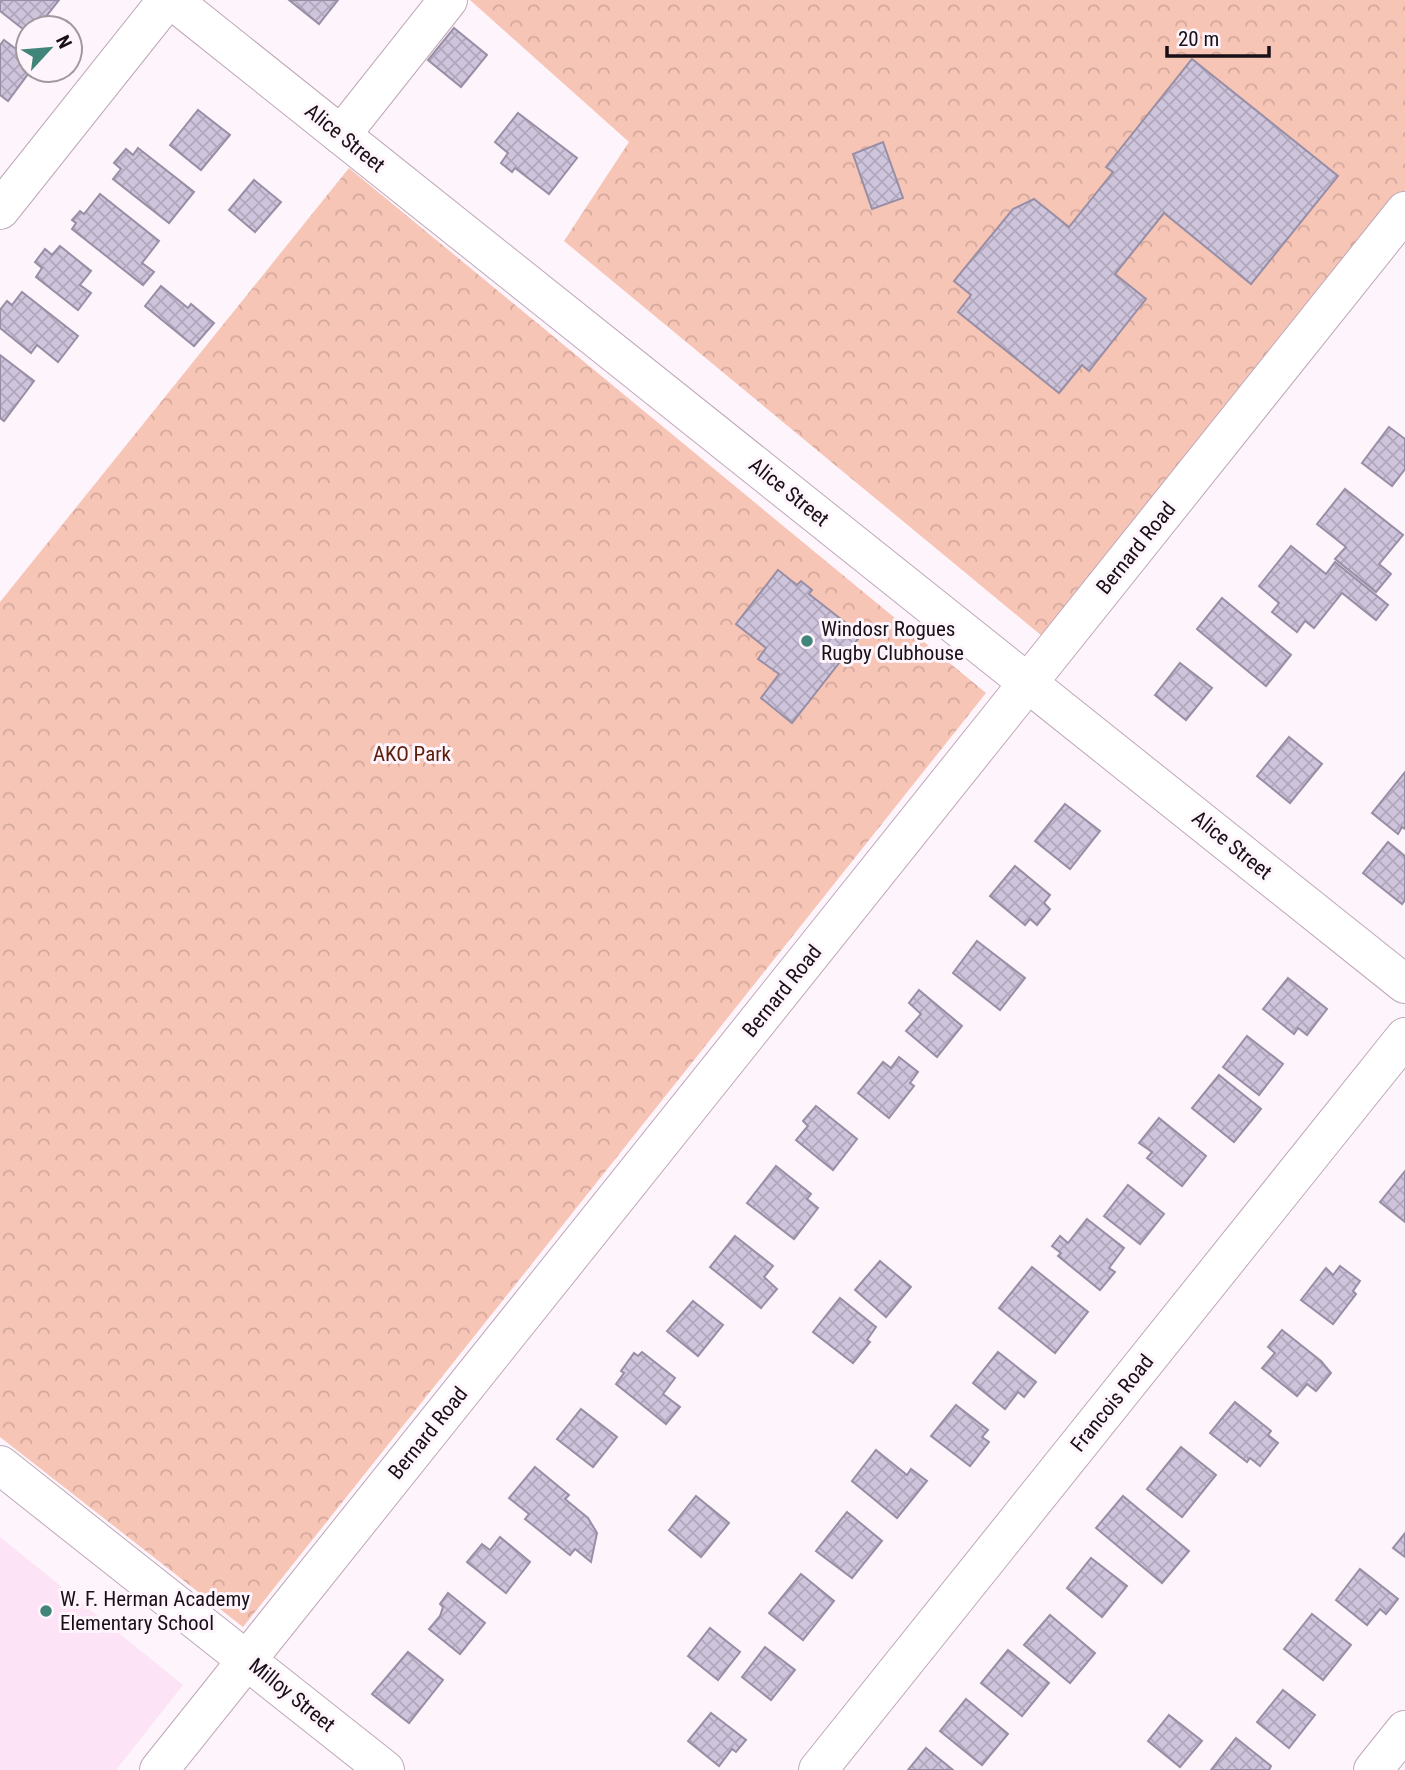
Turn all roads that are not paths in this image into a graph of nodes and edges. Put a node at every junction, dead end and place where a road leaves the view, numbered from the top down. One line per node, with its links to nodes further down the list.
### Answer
1 (170, 0): 3 (street, Alice Street); 4 (street)
2 (448, 0): 3 (street)
3 (341, 135): 6 (street, Alice Street)
4 (0, 210)
5 (1405, 211): 6 (street, Bernard Road)
6 (1028, 683): 7 (street, Alice Street); 10 (street, Bernard Road)
7 (1405, 984)
8 (1405, 1037): 14 (street, Francois Road)
9 (0, 1465): 10 (street, Milloy Street)
10 (247, 1660): 12 (street, Bernard Road); 13 (street, Milloy Street)
11 (1405, 1730): 15 (street)
12 (159, 1770)
13 (385, 1770)
14 (818, 1770)
15 (1373, 1770)

